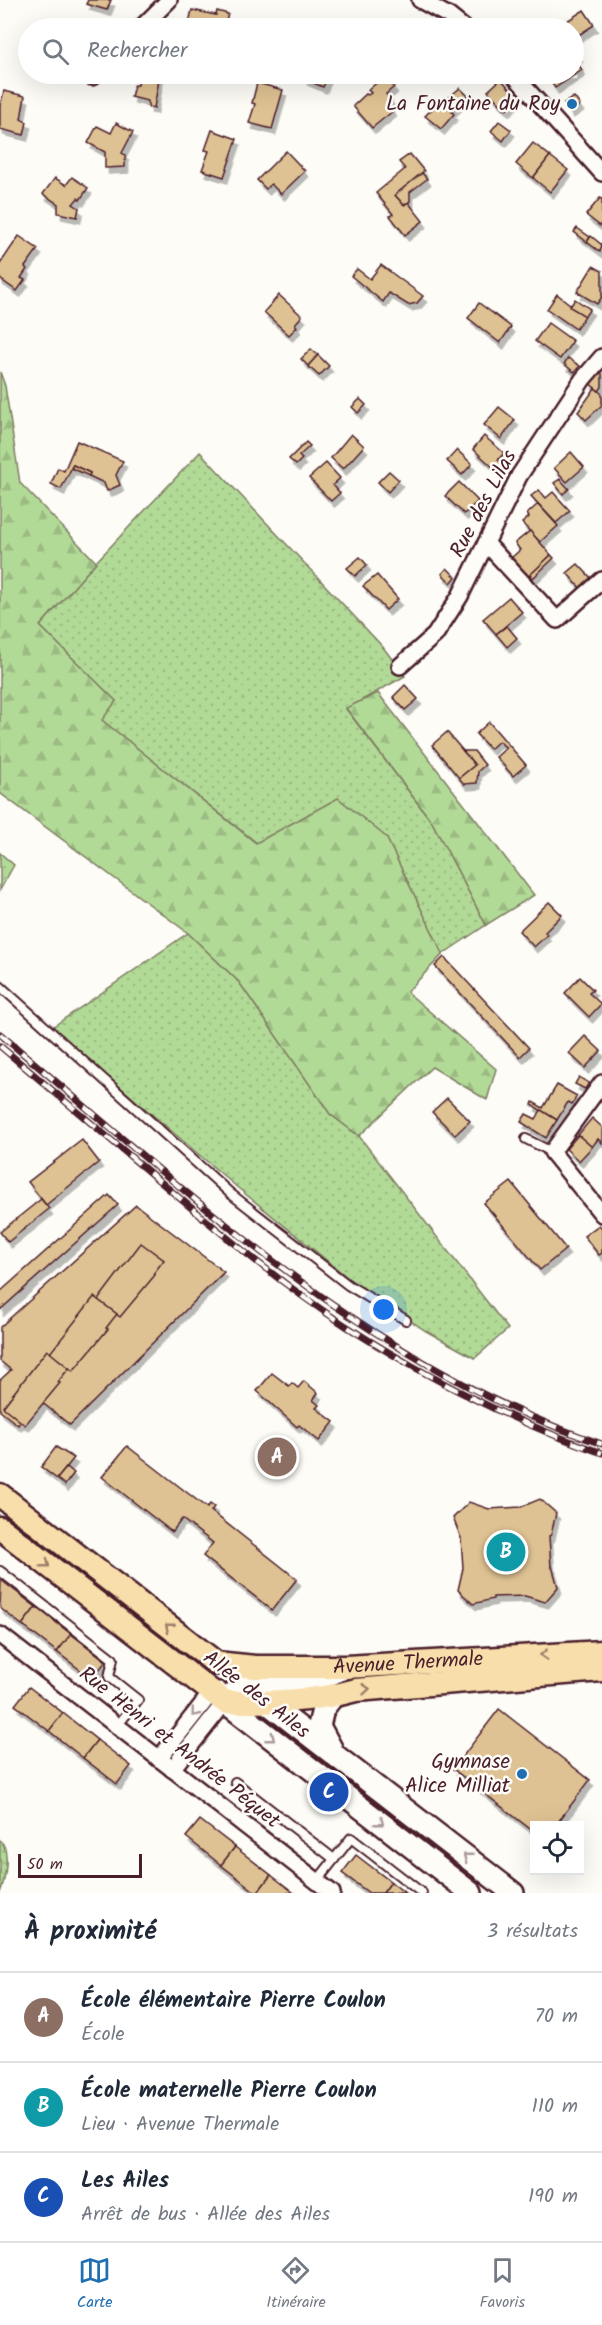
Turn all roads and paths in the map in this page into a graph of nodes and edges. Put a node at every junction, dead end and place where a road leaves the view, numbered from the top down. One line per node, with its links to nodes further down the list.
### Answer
1 (169, 0): 3 (street)
2 (420, 0): 4 (street)
3 (151, 18)
4 (452, 18)
5 (522, 84): 6 (street)
6 (602, 173)
7 (602, 357): 8 (street, Rue des Lilas)
8 (486, 543): 9 (street); 10 (street, Rue des Lilas)
9 (602, 580)
10 (400, 666)
11 (0, 986): 16 (lane)
12 (602, 1083): 14 (street)
13 (526, 1139): 14 (lane)
14 (552, 1152): 15 (street)
15 (602, 1214)
16 (406, 1320)
17 (0, 1495): 22 (main road, Allée des Ailes, one-way to 17)
18 (0, 1528): 27 (main road, Allée des Ailes, one-way to 27)
19 (0, 1571): 29 (lane)
20 (0, 1635): 29 (street, Rue Henri et Andrée Péquet)
21 (602, 1652): 23 (main road, Avenue Thermale, one-way to 23)
22 (216, 1663): 23 (main road, Avenue Thermale); 25 (main road, Allée des Ailes)
23 (346, 1667): 25 (main road)
24 (602, 1670): 26 (main road, Avenue Thermale, one-way to 24)
25 (243, 1684): 27 (main road); 28 (main road, Allée des Ailes)
26 (333, 1696): 28 (main road, Avenue Thermale); 30 (main road)
27 (218, 1697): 28 (main road, Avenue Thermale); 31 (street, one-way to 31); 32 (street); 38 (main road, Allée des Ailes, one-way to 38)
28 (267, 1702): 30 (main road, Allée des Ailes)
29 (117, 1726): 31 (street, Rue Henri et Andrée Péquet)
30 (335, 1755): 39 (main road, Allée des Ailes, one-way to 30)
31 (159, 1759): 32 (street, Rue Henri et Andrée Péquet)
32 (172, 1769): 35 (street, Rue Henri et Andrée Péquet)
33 (235, 1782): 34 (lane)
34 (334, 1859): 35 (lane); 37 (lane)
35 (317, 1881): 36 (street, Rue Henri et Andrée Péquet)
36 (332, 1893)
37 (422, 1893)
38 (471, 1893)
39 (513, 1893)

